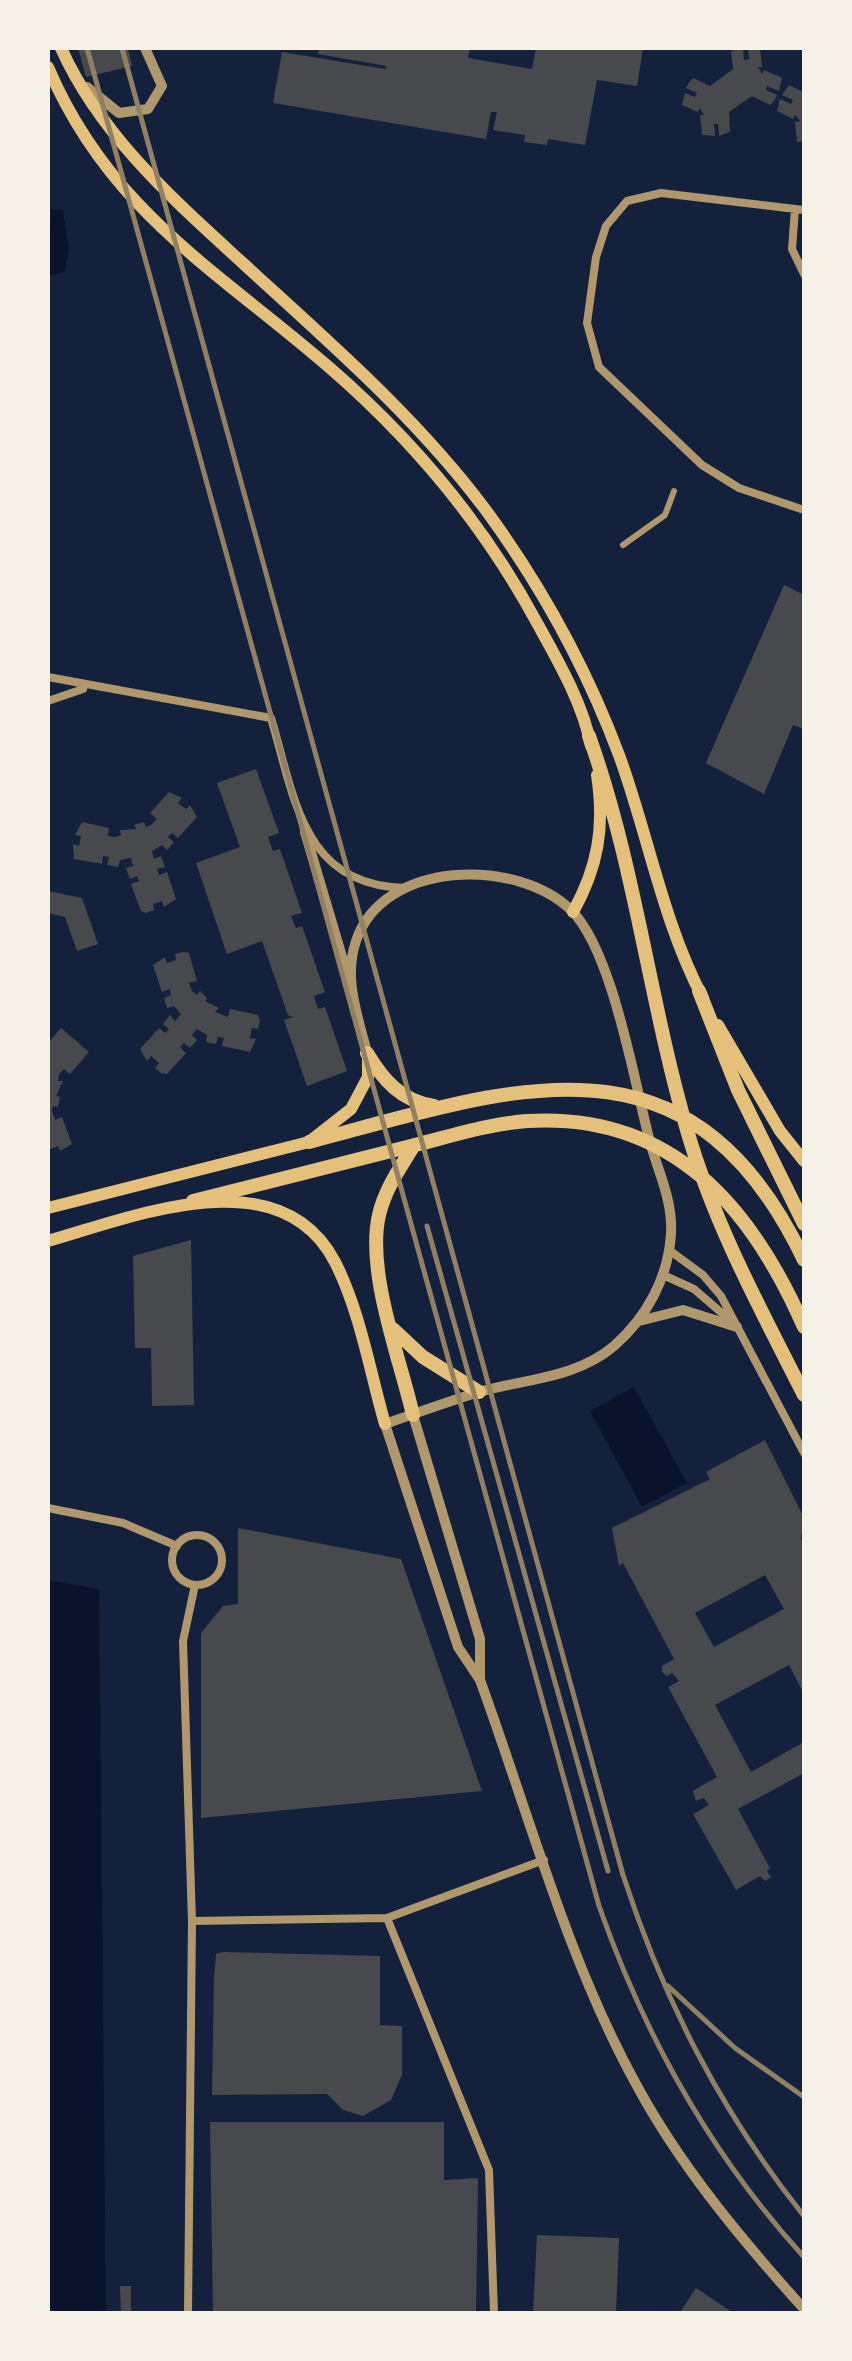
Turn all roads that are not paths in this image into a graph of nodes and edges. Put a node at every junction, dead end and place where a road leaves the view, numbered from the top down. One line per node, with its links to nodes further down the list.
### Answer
1 (61, 48): 4 (main road)
2 (145, 48): 4 (street)
3 (48, 67): 13 (main road)
4 (72, 72): 18 (main road)
5 (800, 210): 6 (street); 8 (street)
6 (804, 274)
7 (674, 491): 9 (street)
8 (804, 510)
9 (623, 545)
10 (48, 677): 11 (street)
11 (93, 688): 12 (street); 14 (street)
12 (48, 701)
13 (589, 736): 16 (main road); 36 (highway)
14 (305, 832): 15 (street); 17 (street)
15 (410, 888): 16 (street); 17 (street)
16 (573, 912): 28 (street)
17 (350, 983): 19 (street)
18 (700, 990): 23 (main road); 26 (highway)
19 (367, 1052): 20 (highway); 21 (main road)
20 (440, 1107): 21 (highway); 29 (highway)
21 (309, 1142): 25 (main road)
22 (414, 1146): 24 (highway); 33 (highway); 34 (highway)
23 (804, 1162)
24 (194, 1200): 27 (main road); 38 (main road)
25 (48, 1208)
26 (804, 1224)
27 (48, 1241)
28 (669, 1250): 30 (street); 32 (street)
29 (804, 1260)
30 (663, 1275): 31 (street); 32 (street)
31 (638, 1322): 32 (street); 35 (street)
32 (737, 1327): 39 (street)
33 (804, 1327)
34 (392, 1328): 35 (highway); 37 (highway)
35 (479, 1392): 37 (street)
36 (804, 1394)
37 (413, 1414): 38 (street); 43 (street)
38 (385, 1424): 43 (street)
39 (804, 1453)
40 (48, 1508): 41 (street)
41 (177, 1546): 42 (street); 42 (street)
42 (195, 1586): 46 (street)
43 (480, 1680): 44 (street)
44 (544, 1860): 45 (street); 47 (street)
45 (386, 1918): 46 (street); 49 (street)
46 (192, 1921): 48 (street)
47 (802, 2311)
48 (188, 2314)
49 (494, 2314)

